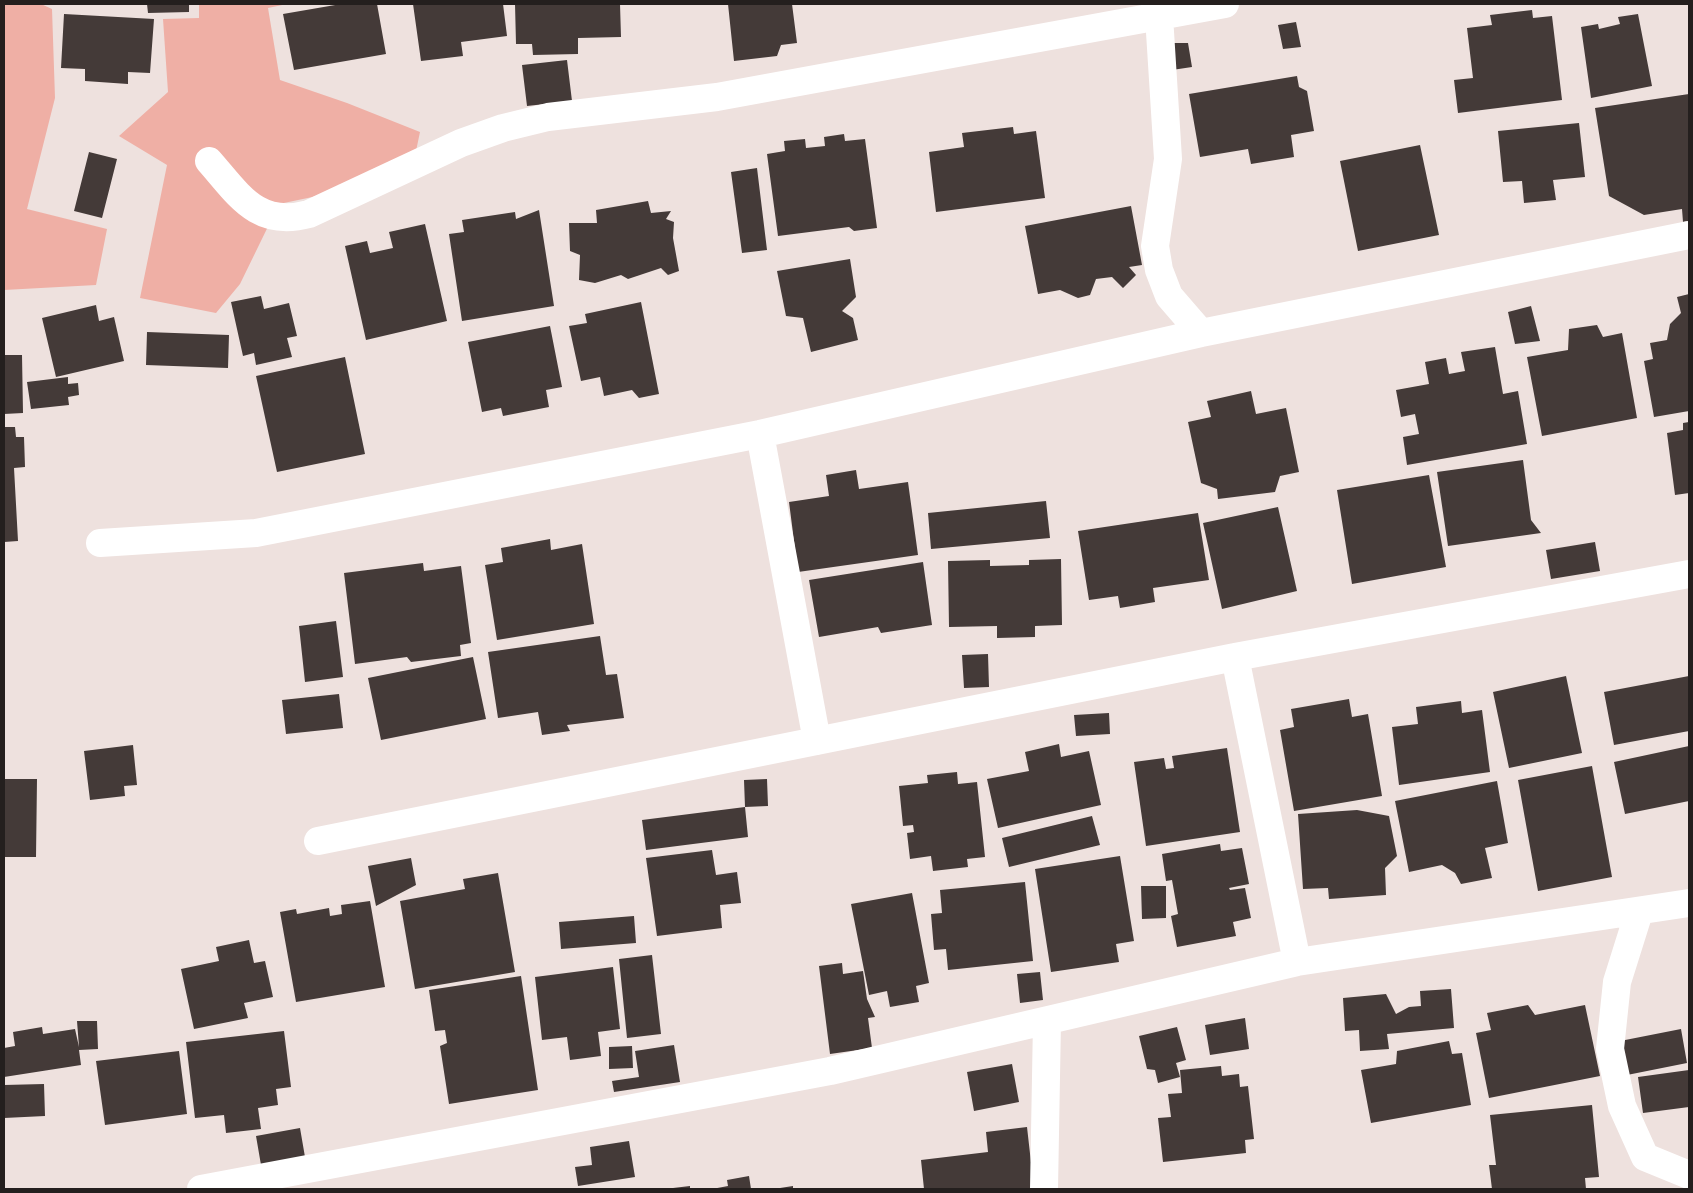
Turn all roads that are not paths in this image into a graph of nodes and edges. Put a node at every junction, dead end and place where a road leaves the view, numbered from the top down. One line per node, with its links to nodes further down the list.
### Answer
1 (1224, 4): 2 (street)
2 (1142, 13): 3 (street); 5 (street)
3 (209, 161)
4 (1689, 235): 5 (street)
5 (1201, 333): 6 (street)
6 (760, 434): 7 (street); 10 (street)
7 (100, 543)
8 (1689, 574): 9 (street)
9 (1235, 657): 10 (street); 14 (street)
10 (817, 741): 11 (street)
11 (318, 841)
12 (1689, 903): 13 (street)
13 (1639, 912): 14 (street); 16 (street)
14 (1297, 962): 15 (street)
15 (1047, 1021): 17 (street); 18 (street)
16 (1689, 1175)
17 (201, 1189)
18 (1044, 1189)

